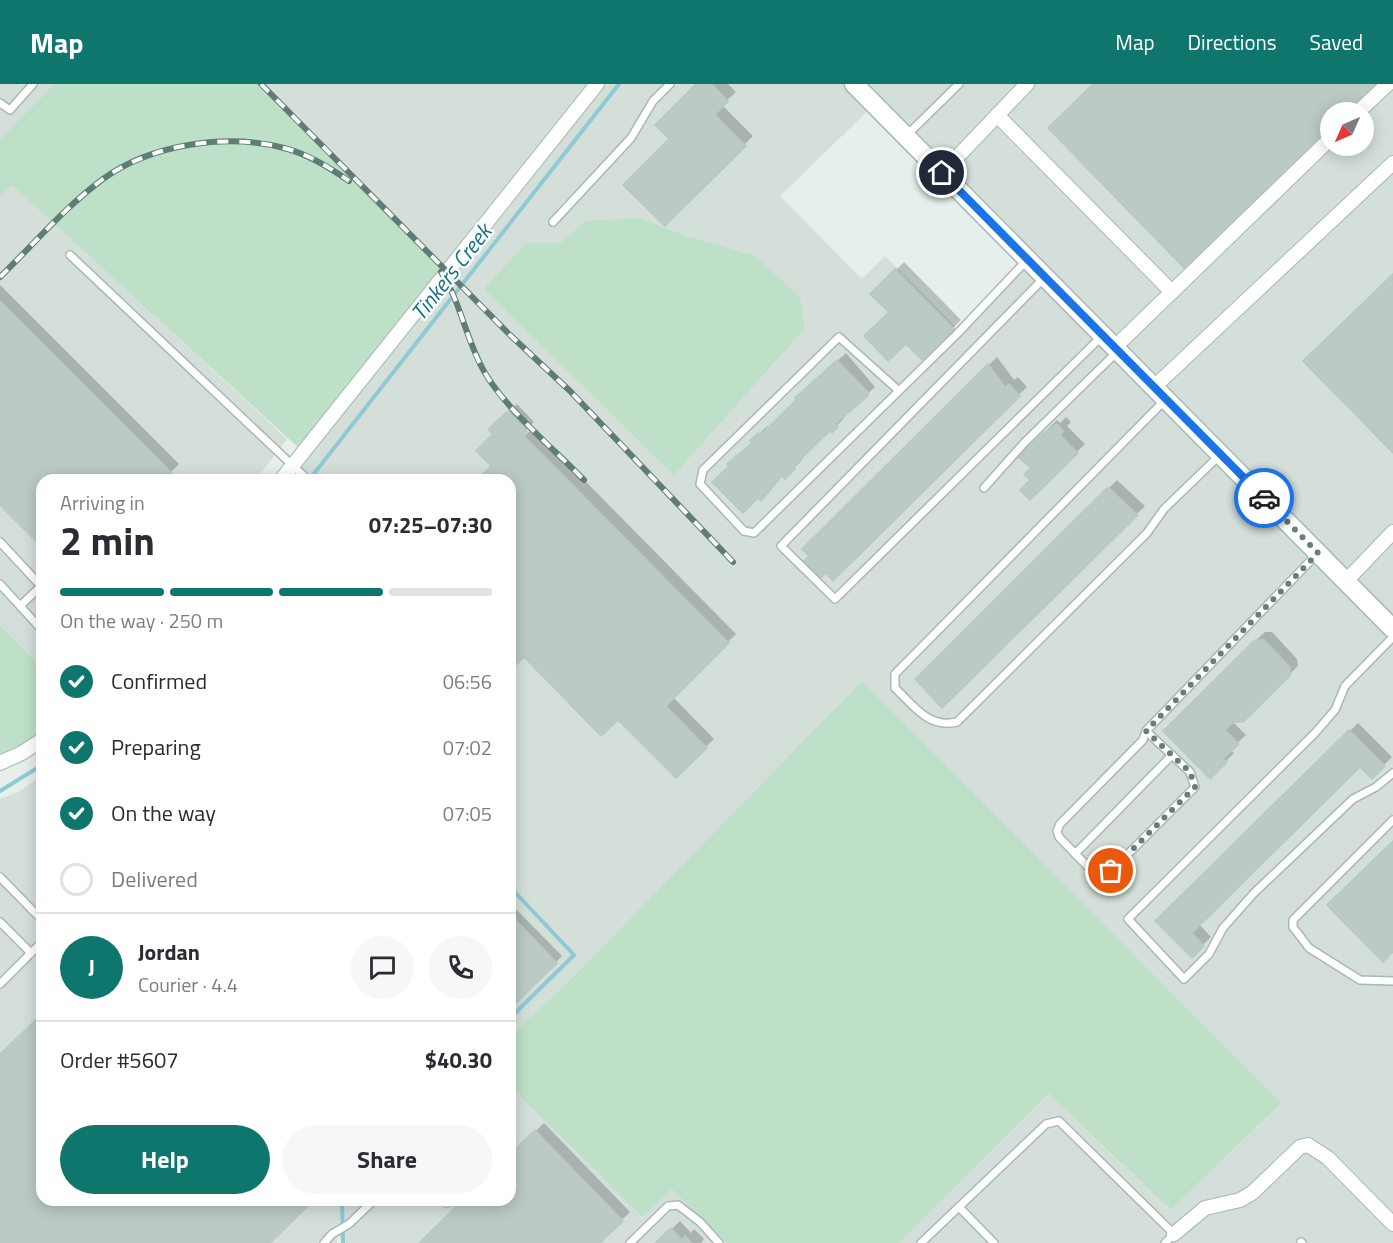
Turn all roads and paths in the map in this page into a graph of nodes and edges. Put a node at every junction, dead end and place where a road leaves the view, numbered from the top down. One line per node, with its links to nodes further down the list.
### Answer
1 (33, 84): 9 (lane)
2 (597, 84): 24 (street)
3 (670, 84): 15 (lane)
4 (854, 84): 11 (street)
5 (958, 84): 11 (lane)
6 (1027, 84): 10 (street)
7 (1388, 84): 8 (street)
8 (1369, 102)
9 (0, 103)
10 (997, 115): 14 (street); 19 (street)
11 (905, 136): 14 (street)
12 (1320, 149): 19 (street)
13 (1393, 163): 22 (street)
14 (942, 173): 17 (street)
15 (553, 222)
16 (70, 255): 24 (lane)
17 (1027, 259): 18 (street); 21 (lane)
18 (1045, 277): 20 (street); 20 (lane)
19 (1172, 292): 20 (street)
20 (1112, 344): 22 (street); 27 (lane)
21 (898, 390): 21 (lane)
22 (1160, 393): 23 (street); 23 (lane)
23 (1221, 455): 30 (street)
24 (292, 465): 25 (street); 26 (lane)
25 (285, 474)
26 (302, 474)
27 (984, 488)
28 (1393, 532): 32 (street)
29 (0, 542): 31 (lane)
30 (1318, 553): 32 (street); 38 (lane)
31 (36, 581)
32 (1346, 581): 37 (street)
33 (0, 584): 35 (lane)
34 (36, 591): 35 (lane)
35 (20, 606): 36 (lane)
36 (36, 623)
37 (1391, 625): 42 (lane)
38 (1146, 731): 40 (lane); 44 (lane)
39 (36, 744): 41 (street)
40 (1172, 755): 44 (lane); 44 (lane)
41 (0, 763)
42 (1393, 773)
43 (1393, 820): 51 (lane)
44 (1075, 854)
45 (0, 877): 46 (lane)
46 (36, 914)
47 (0, 922): 49 (lane)
48 (36, 948): 49 (lane)
49 (31, 953): 50 (lane)
50 (1, 981)
51 (1393, 981)
52 (368, 1206): 56 (lane)
53 (959, 1207): 55 (lane); 59 (lane); 60 (lane)
54 (1393, 1224): 55 (street)
55 (1170, 1239)
56 (324, 1243)
57 (630, 1243): 58 (lane)
58 (719, 1243)
59 (921, 1243)
60 (993, 1243)

